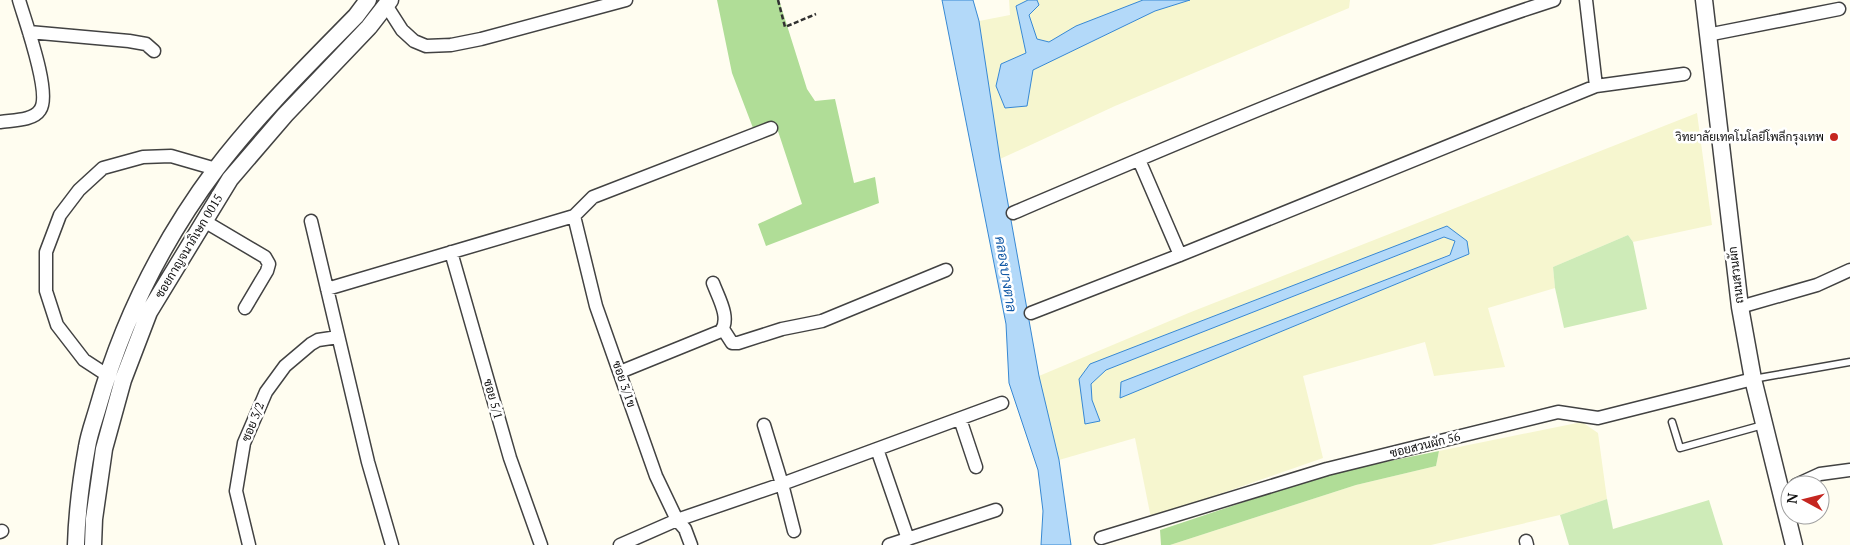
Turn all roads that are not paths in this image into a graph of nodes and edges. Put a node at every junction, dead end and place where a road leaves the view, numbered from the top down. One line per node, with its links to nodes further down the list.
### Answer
1 (19, 0): 9 (street)
2 (368, 0): 14 (street, ซอยกาญจนาภิเษก 0015)
3 (626, 0): 7 (street)
4 (1554, 0): 18 (street)
5 (1586, 0): 13 (street)
6 (1704, 0): 10 (street, ถนนสวนผัก)
7 (388, 3): 15 (street, ซอยกาญจนาภิเษก 0015)
8 (1839, 9): 10 (street)
9 (29, 32): 11 (street); 16 (street)
10 (1707, 35): 31 (street, ถนนสวนผัก)
11 (154, 51)
12 (1684, 74): 13 (street)
13 (1596, 86): 26 (street)
14 (272, 103): 15 (street); 19 (street, ซอยกาญจนาภิเษก 0015)
15 (285, 115): 20 (street, ซอยกาญจนาภิเษก 0015)
16 (0, 122)
17 (771, 128): 22 (street)
18 (1140, 160): 21 (street); 26 (street)
19 (216, 169): 20 (street); 38 (street, ซอยกาญจนาภิเษก 0015); 38 (street)
20 (230, 179): 23 (street, ซอยกาญจนาภิเษก 0015)
21 (1013, 213)
22 (574, 216): 25 (street); 37 (street, ซอย 3/1ข)
23 (204, 221): 32 (street); 40 (street, ซอยกาญจนาภิเษก 0015)
24 (311, 221): 30 (street)
25 (450, 252): 30 (street); 62 (street, ซอย 5/1)
26 (1180, 256): 33 (street)
27 (946, 270): 34 (street)
28 (1850, 270): 31 (street)
29 (713, 282): 34 (street)
30 (327, 289): 35 (street)
31 (1740, 307): 39 (street, ถนนสวนผัก)
32 (245, 308)
33 (1031, 313)
34 (722, 329): 37 (street)
35 (338, 337): 60 (street, ซอย 3/2); 61 (street)
36 (1850, 362): 39 (lane)
37 (620, 372): 53 (street, ซอย 3/1ข)
38 (107, 375): 40 (street); 58 (street, ซอยกาญจนาภิเษก 0015)
39 (1753, 379): 45 (street, ถนนสวนผัก); 56 (street, ซอยสวนผัก 56)
40 (123, 380): 59 (street, ซอยกาญจนาภิเษก 0015)
41 (1002, 403): 42 (street)
42 (960, 419): 46 (street); 47 (street)
43 (1672, 422): 45 (lane)
44 (764, 425): 51 (street)
45 (1765, 425): 49 (street, ถนนสวนผัก)
46 (877, 449): 51 (street); 57 (street)
47 (976, 467)
48 (1850, 470): 50 (street)
49 (1784, 475)
50 (1818, 475)
51 (782, 484): 53 (street); 55 (street)
52 (996, 510): 57 (street)
53 (677, 520): 63 (street); 64 (street, ซอย 3/1ข)
54 (1792, 525): 66 (street, ถนนสวนผัก)
55 (794, 531)
56 (1101, 538)
57 (908, 539): 65 (street)
58 (76, 545)
59 (94, 545)
60 (249, 545)
61 (392, 545)
62 (541, 545)
63 (620, 545)
64 (690, 545)
65 (889, 545)
66 (1794, 545)

